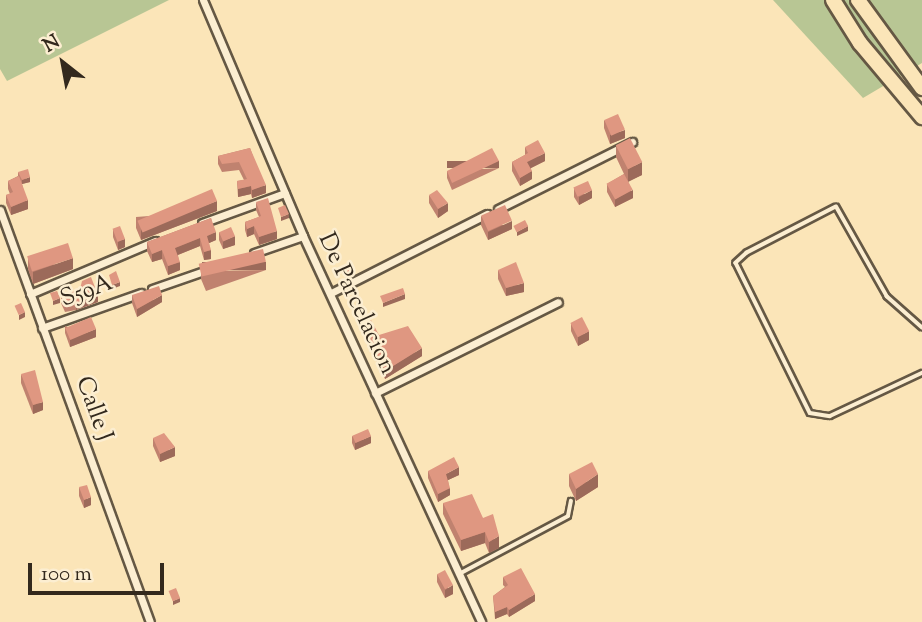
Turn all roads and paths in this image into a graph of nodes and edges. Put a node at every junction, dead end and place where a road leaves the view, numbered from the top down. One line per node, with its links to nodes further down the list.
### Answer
1 (203, 0): 7 (street, De Parcelacion)
2 (833, 0): 5 (highway)
3 (858, 0): 4 (highway)
4 (922, 88)
5 (922, 117)
6 (632, 142): 15 (street)
7 (285, 193): 9 (street); 11 (street, De Parcelacion)
8 (0, 210): 14 (street, Calle J)
9 (197, 225)
10 (171, 234): 14 (street)
11 (303, 236): 12 (street); 15 (street, De Parcelacion)
12 (238, 259)
13 (212, 268): 17 (street, S59A)
14 (30, 293): 17 (street, Calle J)
15 (331, 293): 20 (street, De Parcelacion)
16 (558, 302): 20 (street)
17 (43, 328): 23 (street, Calle J)
18 (922, 328): 19 (lane)
19 (922, 373)
20 (375, 393): 22 (street, De Parcelacion)
21 (571, 501): 22 (lane)
22 (459, 574): 24 (street, De Parcelacion)
23 (150, 622)
24 (481, 622)

